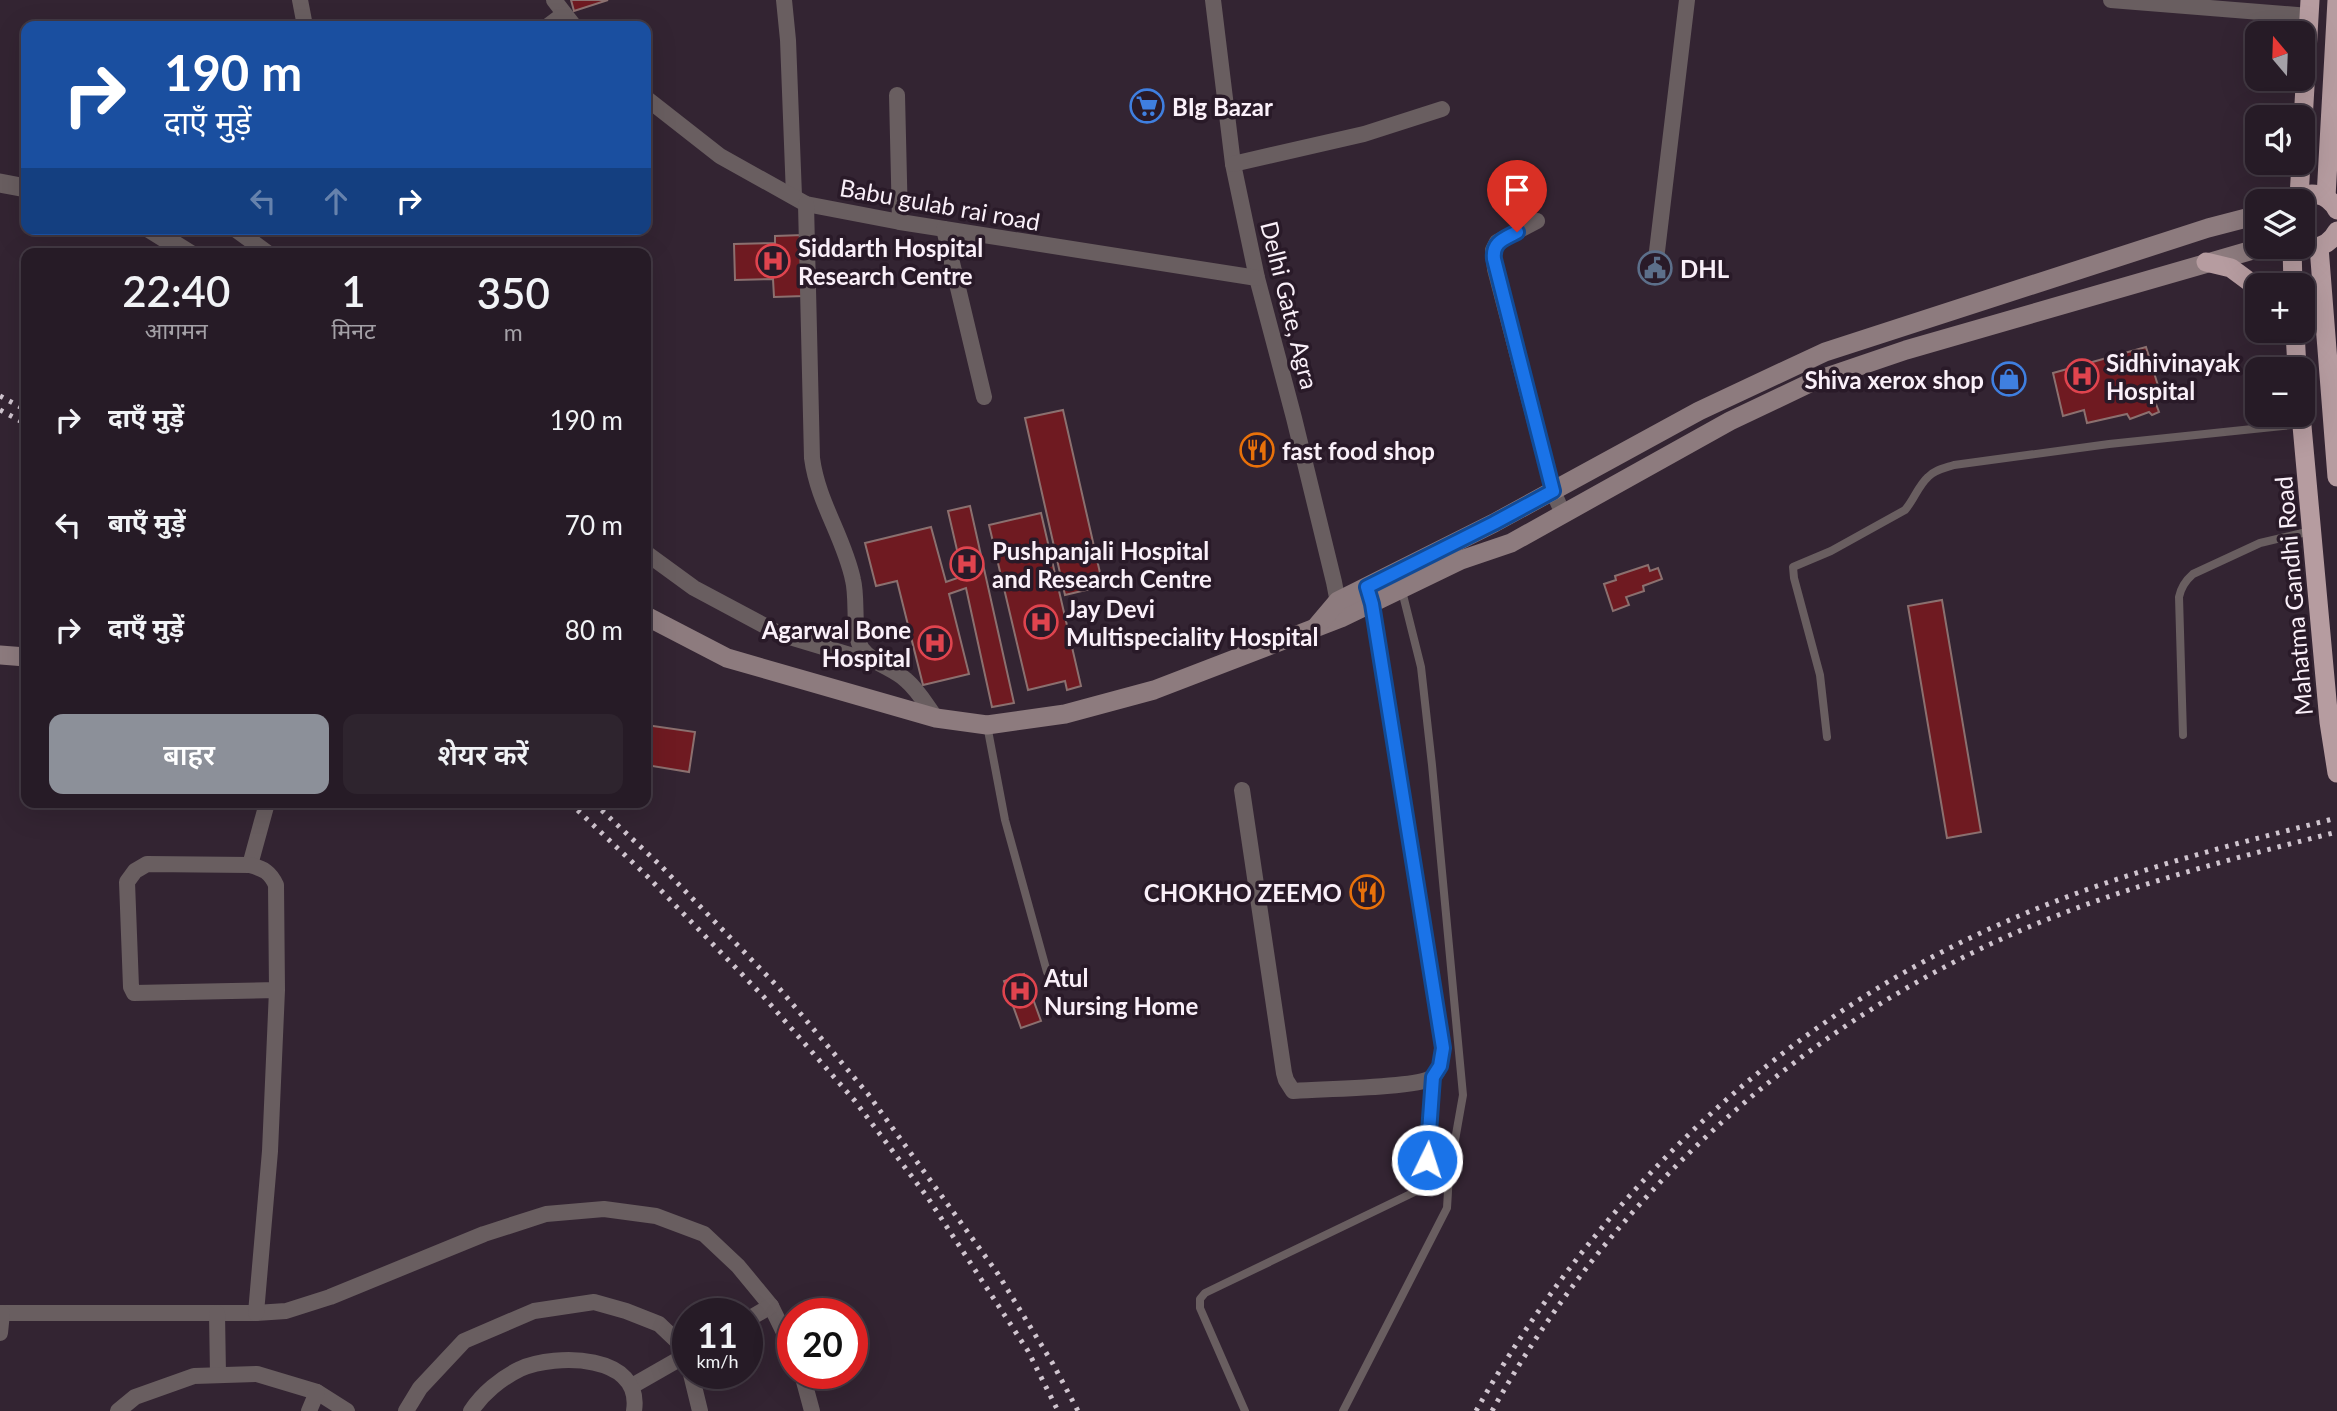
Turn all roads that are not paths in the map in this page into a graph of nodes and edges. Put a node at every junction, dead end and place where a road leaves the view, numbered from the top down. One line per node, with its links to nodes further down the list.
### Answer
1 (300, 0): 10 (street)
2 (554, 0): 9 (street)
3 (784, 0): 19 (street)
4 (1213, 0): 15 (street, Delhi Gate, Agra)
5 (1687, 0): 34 (street)
6 (2111, 0): 8 (street)
7 (2337, 0): 20 (highway)
8 (2309, 8): 12 (highway)
9 (569, 20)
10 (304, 21)
11 (897, 96): 23 (street)
12 (2304, 105)
13 (651, 107): 19 (street, Babu gulab rai road)
14 (1443, 109): 15 (street)
15 (1233, 164): 35 (street, Delhi Gate, Agra)
16 (0, 183): 17 (street)
17 (21, 187)
18 (2315, 196): 20 (highway)
19 (800, 200): 23 (street, Babu gulab rai road); 55 (street)
20 (2333, 202)
21 (2245, 218): 37 (main road)
22 (1537, 221): 45 (street)
23 (900, 222): 24 (street, Babu gulab rai road)
24 (944, 229): 35 (street, Babu gulab rai road); 39 (street)
25 (2337, 231): 28 (highway)
26 (160, 235): 29 (street)
27 (243, 235): 30 (street)
28 (2315, 245)
29 (180, 248)
30 (261, 248)
31 (2245, 252): 33 (main road)
32 (2312, 259): 44 (highway)
33 (2206, 262): 36 (highway); 38 (main road)
34 (1656, 268)
35 (1257, 278): 51 (street, Delhi Gate, Agra)
36 (2245, 278)
37 (1927, 318): 38 (main road); 42 (main road)
38 (1934, 342): 43 (main road)
39 (984, 397)
40 (2245, 426): 59 (lane)
41 (2302, 427): 47 (highway, Mahatma Gandhi Road)
42 (1643, 441): 43 (main road); 45 (main road)
43 (1654, 463): 46 (main road)
44 (2337, 477)
45 (1553, 491): 46 (street); 49 (main road)
46 (1563, 514): 49 (main road)
47 (2311, 531): 58 (lane); 60 (highway, Mahatma Gandhi Road)
48 (651, 557): 55 (street)
49 (1399, 581): 50 (main road); 90 (lane)
50 (1369, 595): 51 (main road); 66 (street)
51 (1339, 610): 57 (main road)
52 (651, 619): 56 (main road)
53 (0, 655): 54 (main road)
54 (21, 657)
55 (879, 664): 56 (street)
56 (936, 718): 57 (main road)
57 (987, 725): 64 (lane)
58 (2183, 736)
59 (1827, 737)
60 (2337, 773)
61 (1242, 790): 66 (street)
62 (266, 808): 63 (street)
63 (250, 865): 65 (street); 65 (street)
64 (1047, 972)
65 (277, 990): 71 (street)
66 (1433, 1077): 89 (lane)
67 (771, 1306): 68 (street); 71 (street); 72 (street)
68 (763, 1311)
69 (1, 1313): 70 (street); 73 (street)
70 (217, 1313): 71 (street); 76 (street)
71 (256, 1313)
72 (777, 1318)
73 (0, 1333)
74 (672, 1336): 84 (street)
75 (672, 1365): 77 (street)
76 (218, 1375): 80 (street); 81 (street)
77 (632, 1385): 85 (street); 86 (street)
78 (695, 1389): 87 (street)
79 (806, 1389): 88 (street)
80 (317, 1392): 82 (street); 83 (street)
81 (118, 1411)
82 (309, 1411)
83 (347, 1411)
84 (406, 1411)
85 (471, 1411)
86 (634, 1411)
87 (700, 1411)
88 (812, 1411)
89 (1245, 1411)
90 (1343, 1411)

